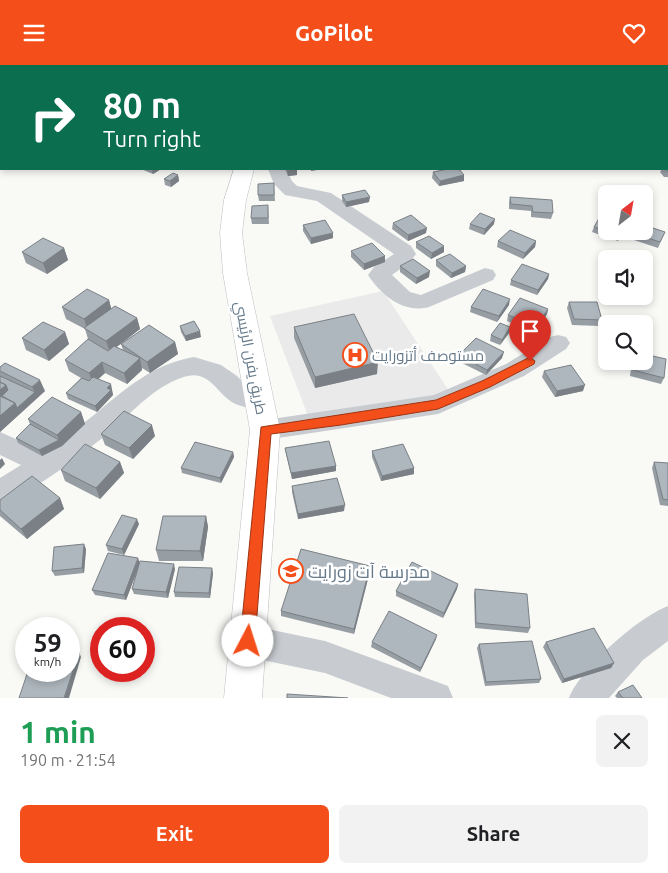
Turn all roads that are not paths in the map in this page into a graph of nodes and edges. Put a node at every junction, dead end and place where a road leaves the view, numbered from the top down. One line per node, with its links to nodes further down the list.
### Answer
1 (244, 170): 5 (main road, طريق يفرن الرئيسي)
2 (277, 170): 3 (street)
3 (485, 275)
4 (558, 343): 6 (street)
5 (260, 400): 6 (main road, طريق يفرن الرئيسي); 8 (street)
6 (265, 430): 11 (main road, طريق يفرن الرئيسي)
7 (0, 443): 8 (street)
8 (45, 464): 9 (street)
9 (0, 492)
10 (668, 621): 14 (street)
11 (248, 641): 12 (main road, طريق يفرن الرئيسي); 13 (street)
12 (243, 698)
13 (436, 698)
14 (586, 698)

